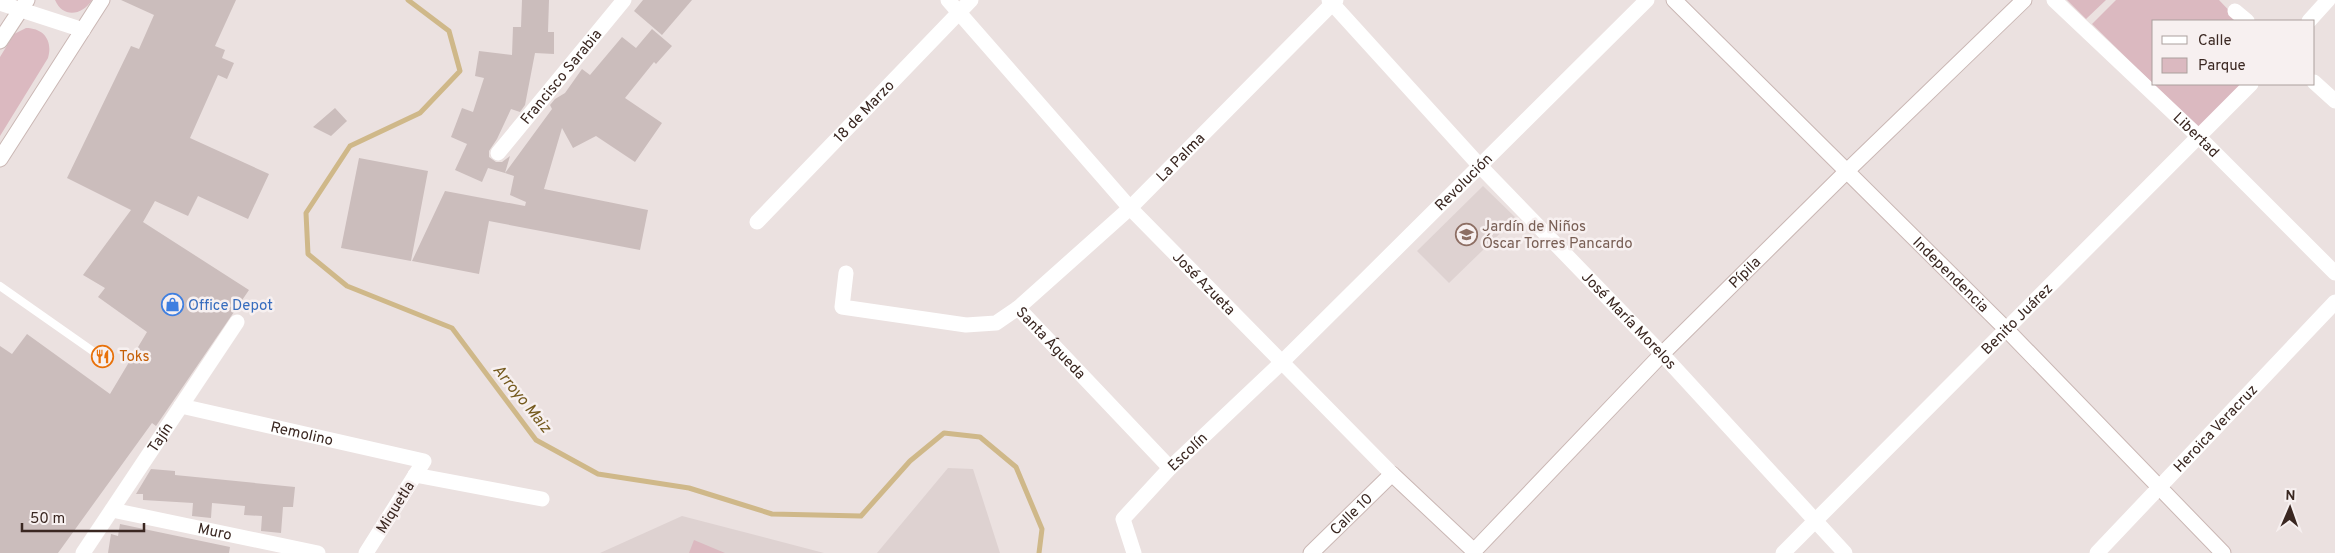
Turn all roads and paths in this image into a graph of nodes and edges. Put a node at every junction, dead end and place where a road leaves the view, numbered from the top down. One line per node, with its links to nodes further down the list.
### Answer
1 (102, 0): 17 (street)
2 (624, 0): 23 (street, Francisco Sarabia)
3 (948, 0): 14 (street, José Azueta)
4 (971, 0): 14 (street, 18 de Marzo)
5 (1647, 0): 25 (street, Revolución)
6 (1674, 0): 26 (street, Independencia)
7 (2024, 0): 26 (street, Pípila)
8 (2054, 0): 22 (street, Libertad)
9 (2328, 0): 16 (street)
10 (1332, 1): 25 (street, José María Morelos); 27 (street, La Palma)
11 (0, 3): 12 (street)
12 (23, 5): 17 (street); 18 (street)
13 (2235, 11): 15 (street)
14 (959, 12): 27 (street, José Azueta); 28 (street, 18 de Marzo)
15 (2246, 20)
16 (2310, 20)
17 (83, 30): 24 (street)
18 (0, 42)
19 (2315, 83): 21 (street)
20 (2250, 85): 22 (street, Benito Juárez)
21 (2335, 101)
22 (2199, 137): 30 (street, Libertad); 35 (street, Benito Juárez)
23 (498, 153)
24 (0, 159)
25 (1479, 165): 36 (street, José María Morelos); 38 (street, Revolución)
26 (1848, 170): 35 (street, Independencia); 36 (street, Pípila)
27 (1130, 208): 33 (street, La Palma); 38 (street, José Azueta)
28 (757, 222)
29 (846, 273): 33 (street, Santa Águeda)
30 (2335, 273)
31 (0, 286): 37 (lane)
32 (2335, 302): 44 (street, Heroica Veracruz)
33 (1018, 308): 41 (street, Santa Águeda)
34 (237, 322): 39 (street, Tajín)
35 (2006, 329): 44 (street, Independencia); 47 (street, Benito Juárez)
36 (1662, 354): 47 (street, José María Morelos); 48 (street, Pípila)
37 (104, 359)
38 (1281, 364): 41 (street, Escolín); 42 (street, José Azueta)
39 (181, 406): 40 (street, Remolino); 46 (street, Tajín)
40 (424, 461): 43 (street, Miquetla)
41 (1170, 468): 52 (street, Escolín)
42 (1392, 474): 48 (street, José Azueta); 53 (street, Calle 10)
43 (415, 475): 45 (street); 51 (street, Miquetla)
44 (2159, 488): 56 (street, Heroica Veracruz); 57 (street, Independencia)
45 (542, 499)
46 (112, 510): 49 (street, Tajín); 50 (street, Muro)
47 (1814, 520): 54 (street, Benito Juárez); 55 (street, José María Morelos)
48 (1474, 552)
49 (83, 553)
50 (318, 553)
51 (366, 553)
52 (1134, 553)
53 (1311, 553)
54 (1783, 553)
55 (1845, 553)
56 (2096, 553)
57 (2224, 553)

